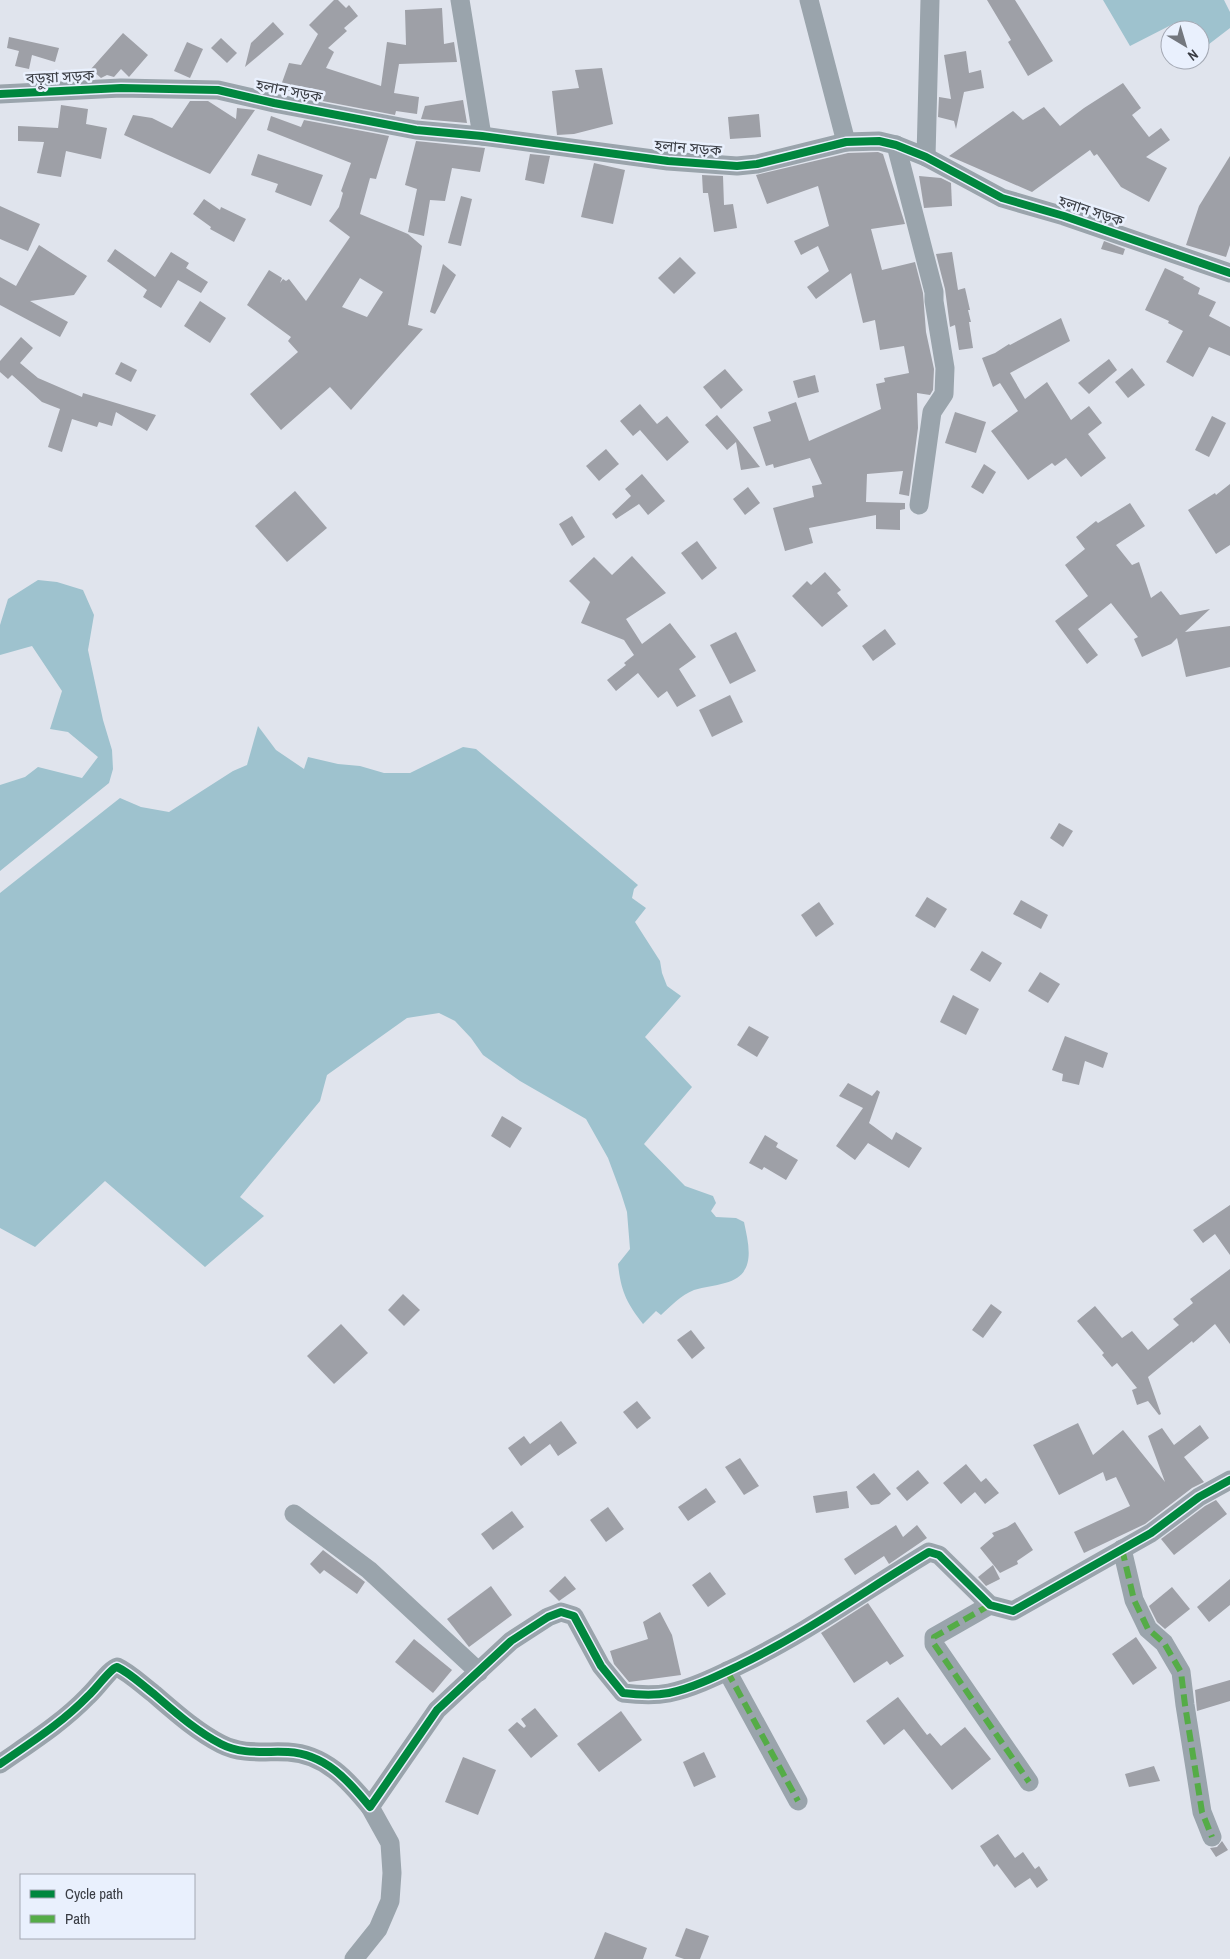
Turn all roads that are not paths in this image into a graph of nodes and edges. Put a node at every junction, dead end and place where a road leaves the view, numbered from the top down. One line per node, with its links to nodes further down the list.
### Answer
1 (460, 0): 6 (street)
2 (809, 0): 7 (street)
3 (930, 0): 9 (street)
4 (121, 88): 5 (street, বড়ুয়া সড়ক); 6 (street, হলান সড়ক)
5 (0, 94)
6 (482, 136): 7 (street, হলান সড়ক)
7 (846, 142): 8 (street, হলান সড়ক)
8 (896, 145): 9 (street, হলান সড়ক); 11 (street)
9 (926, 157): 10 (street, হলান সড়ক)
10 (1230, 273)
11 (919, 505)
12 (1230, 1480): 14 (street)
13 (294, 1514): 17 (street)
14 (1122, 1549): 15 (street); 22 (street)
15 (990, 1606): 16 (street); 19 (street)
16 (727, 1671): 17 (street); 20 (street)
17 (479, 1672): 21 (street)
18 (0, 1764): 21 (street)
19 (1029, 1782)
20 (798, 1801)
21 (370, 1807): 23 (street)
22 (1212, 1837)
23 (354, 1959)

